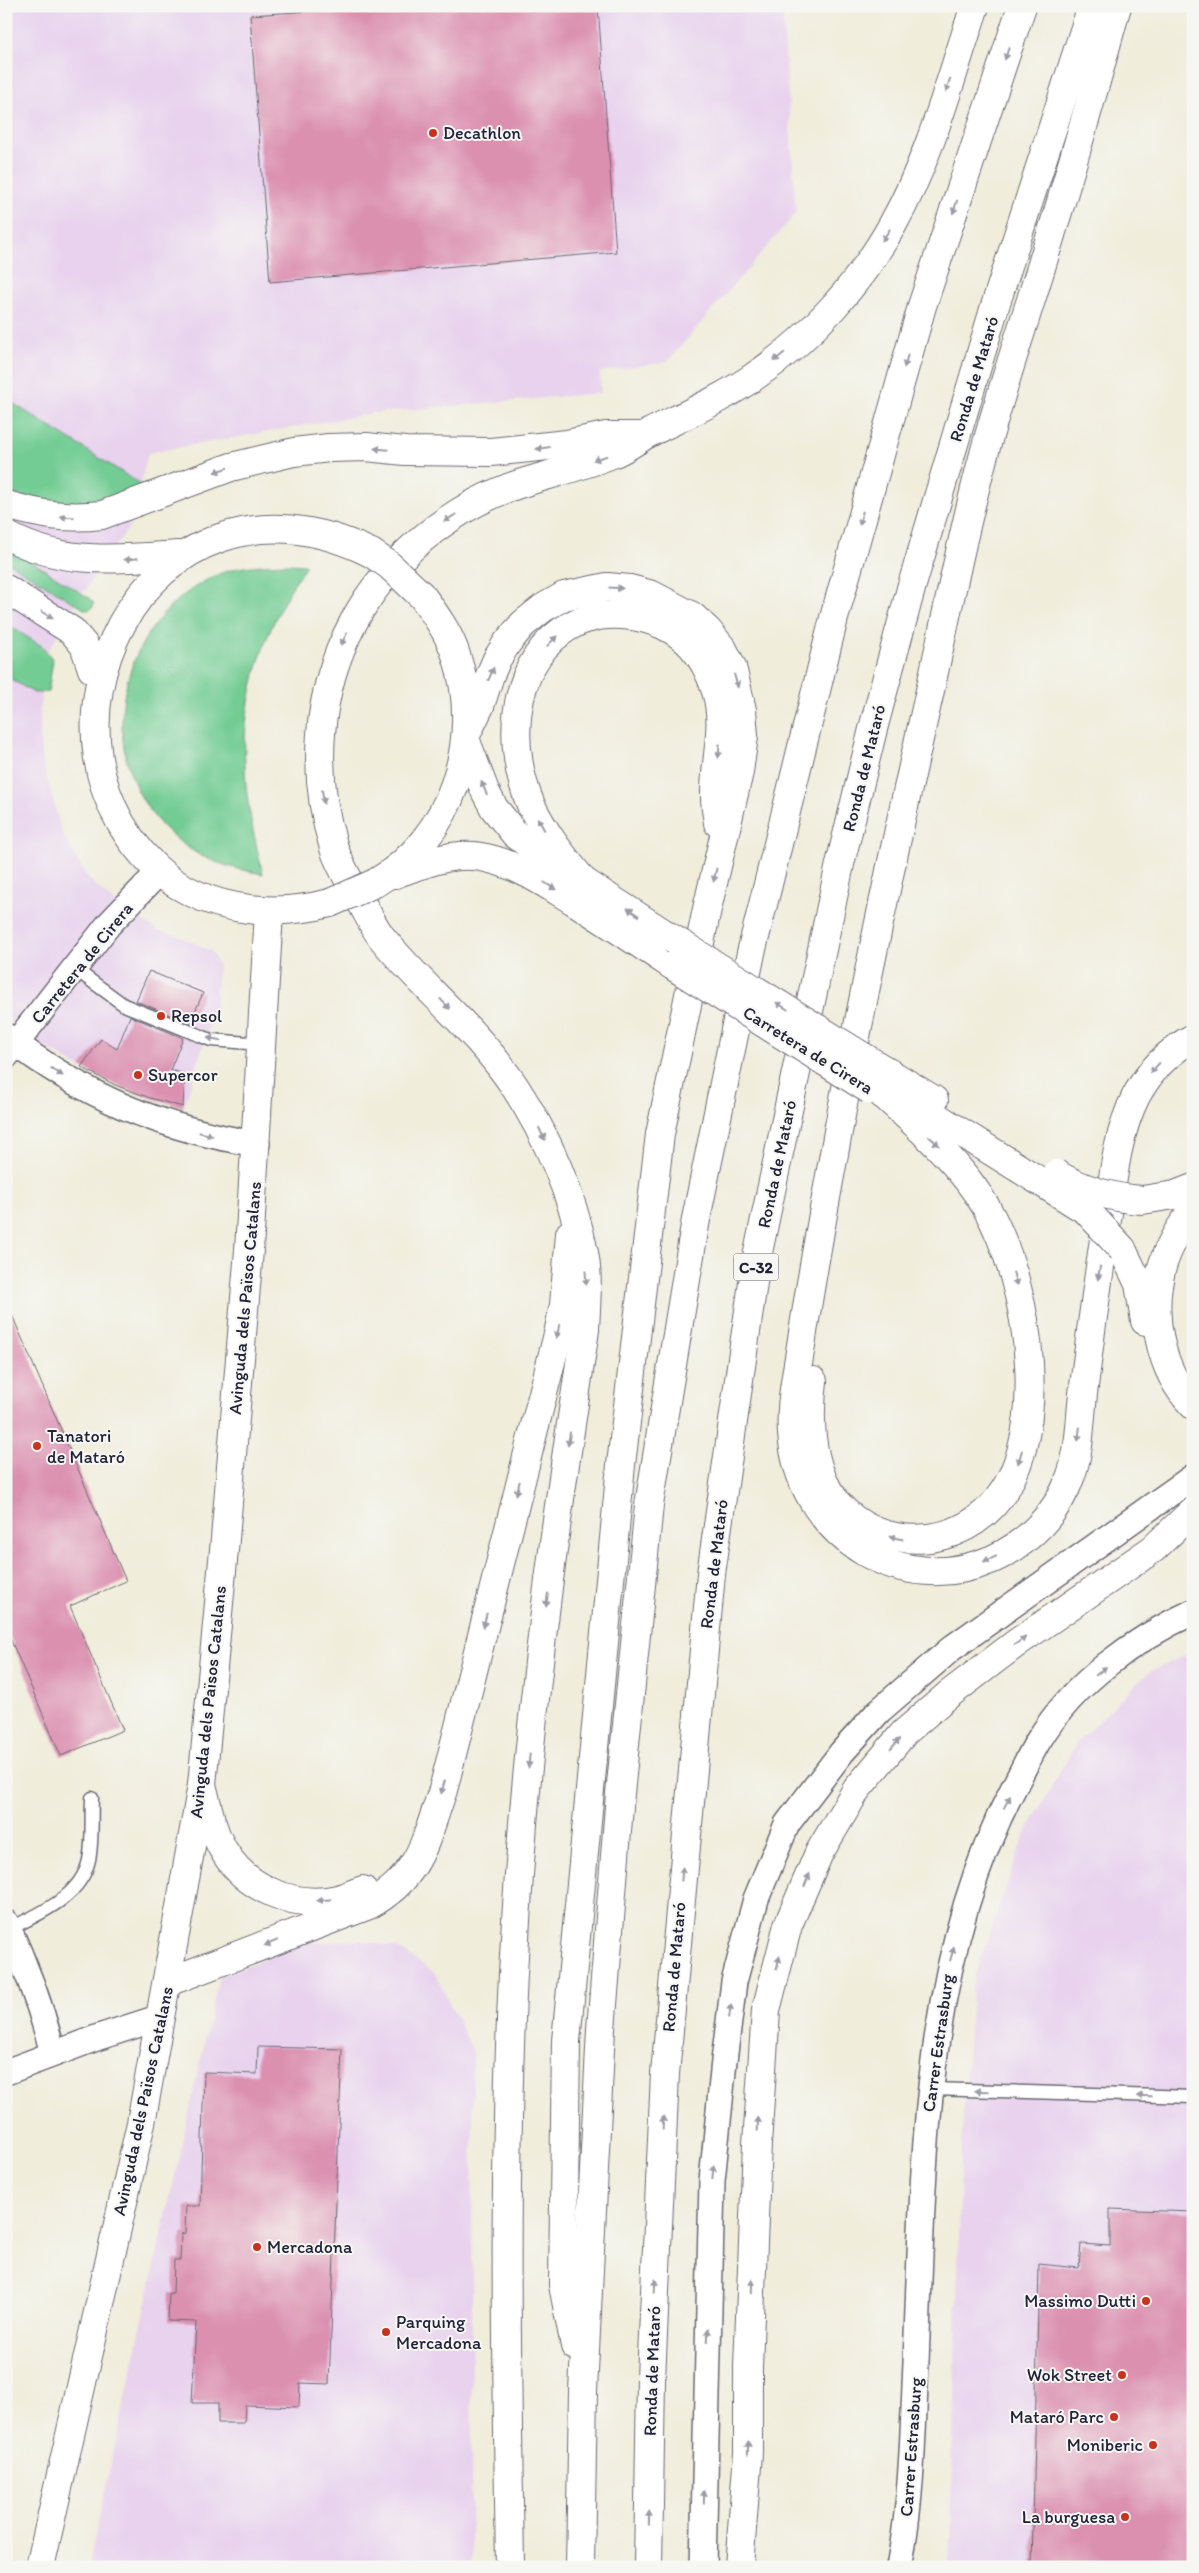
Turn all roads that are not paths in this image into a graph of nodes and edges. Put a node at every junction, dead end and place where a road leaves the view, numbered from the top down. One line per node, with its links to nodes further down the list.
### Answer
1 (975, 6): 5 (main road, one-way to 5)
2 (1022, 6): 44 (main road, one-way to 44)
3 (1092, 6): 49 (main road, Ronda de Mataró / C-32, one-way to 3)
4 (1117, 6): 18 (main road)
5 (644, 436): 6 (main road, one-way to 6); 27 (main road, one-way to 27)
6 (6, 505)
7 (6, 535): 8 (main road, one-way to 7)
8 (180, 555): 10 (main road); 11 (main road, bridge)
9 (6, 589): 10 (main road, one-way to 10)
10 (92, 669): 13 (main road)
11 (466, 738): 12 (main road, one-way to 12); 14 (main road, Carretera de Cirera, one-way to 11); 15 (main road)
12 (721, 849): 14 (main road, one-way to 12); 44 (main road, one-way to 44)
13 (159, 872): 16 (main road); 17 (street, Carretera de Cirera)
14 (580, 877): 22 (main road, Carretera de Cirera, one-way to 14, bridge)
15 (378, 882): 16 (main road, bridge); 22 (main road, Carretera de Cirera, one-way to 22, bridge)
16 (269, 912): 20 (main road, Avinguda dels Països Catalans)
17 (75, 969): 20 (lane, one-way to 17); 21 (street, Carretera de Cirera)
18 (864, 988): 19 (main road, one-way to 18); 22 (main road, one-way to 18)
19 (1193, 1038)
20 (263, 1044): 23 (main road, Avinguda dels Països Catalans)
21 (10, 1045): 23 (street, one-way to 23)
22 (880, 1085): 24 (main road, Carretera de Cirera)
23 (257, 1144): 35 (main road, Avinguda dels Països Catalans)
24 (1037, 1171): 25 (main road, Carretera de Cirera, bridge); 28 (main road, Carretera de Cirera, bridge)
25 (1193, 1188)
26 (1193, 1210): 28 (main road)
27 (572, 1213): 34 (main road, one-way to 34); 47 (main road, one-way to 47)
28 (1189, 1401)
29 (1193, 1477): 45 (street, one-way to 29)
30 (1193, 1511): 32 (main road)
31 (1193, 1531): 32 (main road)
32 (1153, 1549): 50 (main road, one-way to 32)
33 (1193, 1612): 42 (street, Carrer Estrasburg, one-way to 33)
34 (464, 1706): 35 (main road, one-way to 35); 38 (main road, one-way to 38)
35 (202, 1786): 38 (main road, Avinguda dels Països Catalans)
36 (92, 1798): 37 (lane)
37 (8, 1926): 40 (street)
38 (168, 1982): 39 (main road, Avinguda dels Països Catalans)
39 (161, 2018): 40 (street); 46 (main road, Avinguda dels Països Catalans)
40 (53, 2054): 41 (street)
41 (6, 2072)
42 (931, 2089): 43 (lane, one-way to 42); 51 (street, Carrer Estrasburg)
43 (1193, 2097)
44 (583, 2391): 48 (main road)
45 (703, 2565)
46 (40, 2567)
47 (510, 2567)
48 (580, 2567)
49 (648, 2567)
50 (739, 2567)
51 (899, 2567)

